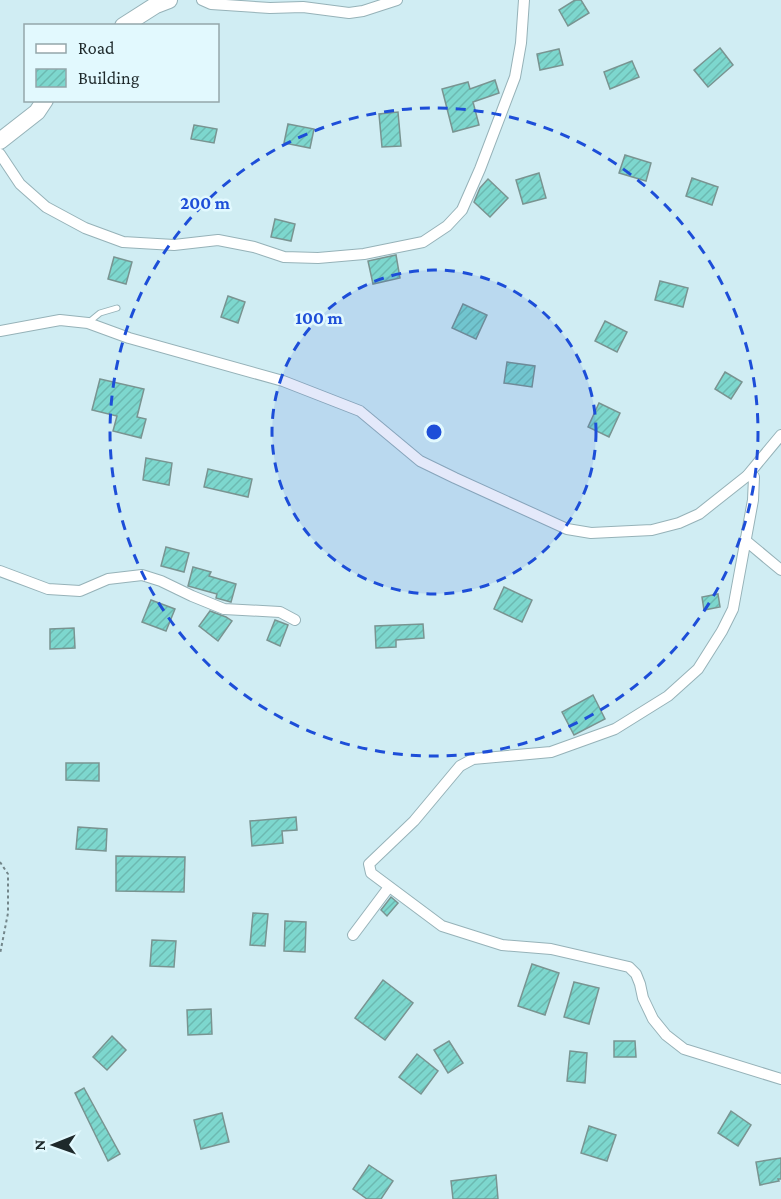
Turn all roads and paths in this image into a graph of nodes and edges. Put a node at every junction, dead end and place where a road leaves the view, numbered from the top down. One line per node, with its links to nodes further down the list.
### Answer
1 (169, 0): 5 (main road)
2 (202, 0): 3 (street)
3 (397, 0)
4 (524, 0): 8 (street)
5 (126, 24)
6 (44, 102): 7 (main road)
7 (0, 141)
8 (0, 154)
9 (117, 308): 10 (lane)
10 (88, 323): 11 (street); 13 (street)
11 (0, 331)
12 (781, 435): 13 (street)
13 (747, 476): 14 (street)
14 (745, 540): 15 (street); 19 (street)
15 (781, 570)
16 (0, 571): 17 (street)
17 (295, 620)
18 (0, 861): 21 (path)
19 (389, 887): 20 (street); 22 (street)
20 (353, 935)
21 (0, 954)
22 (781, 1079)

